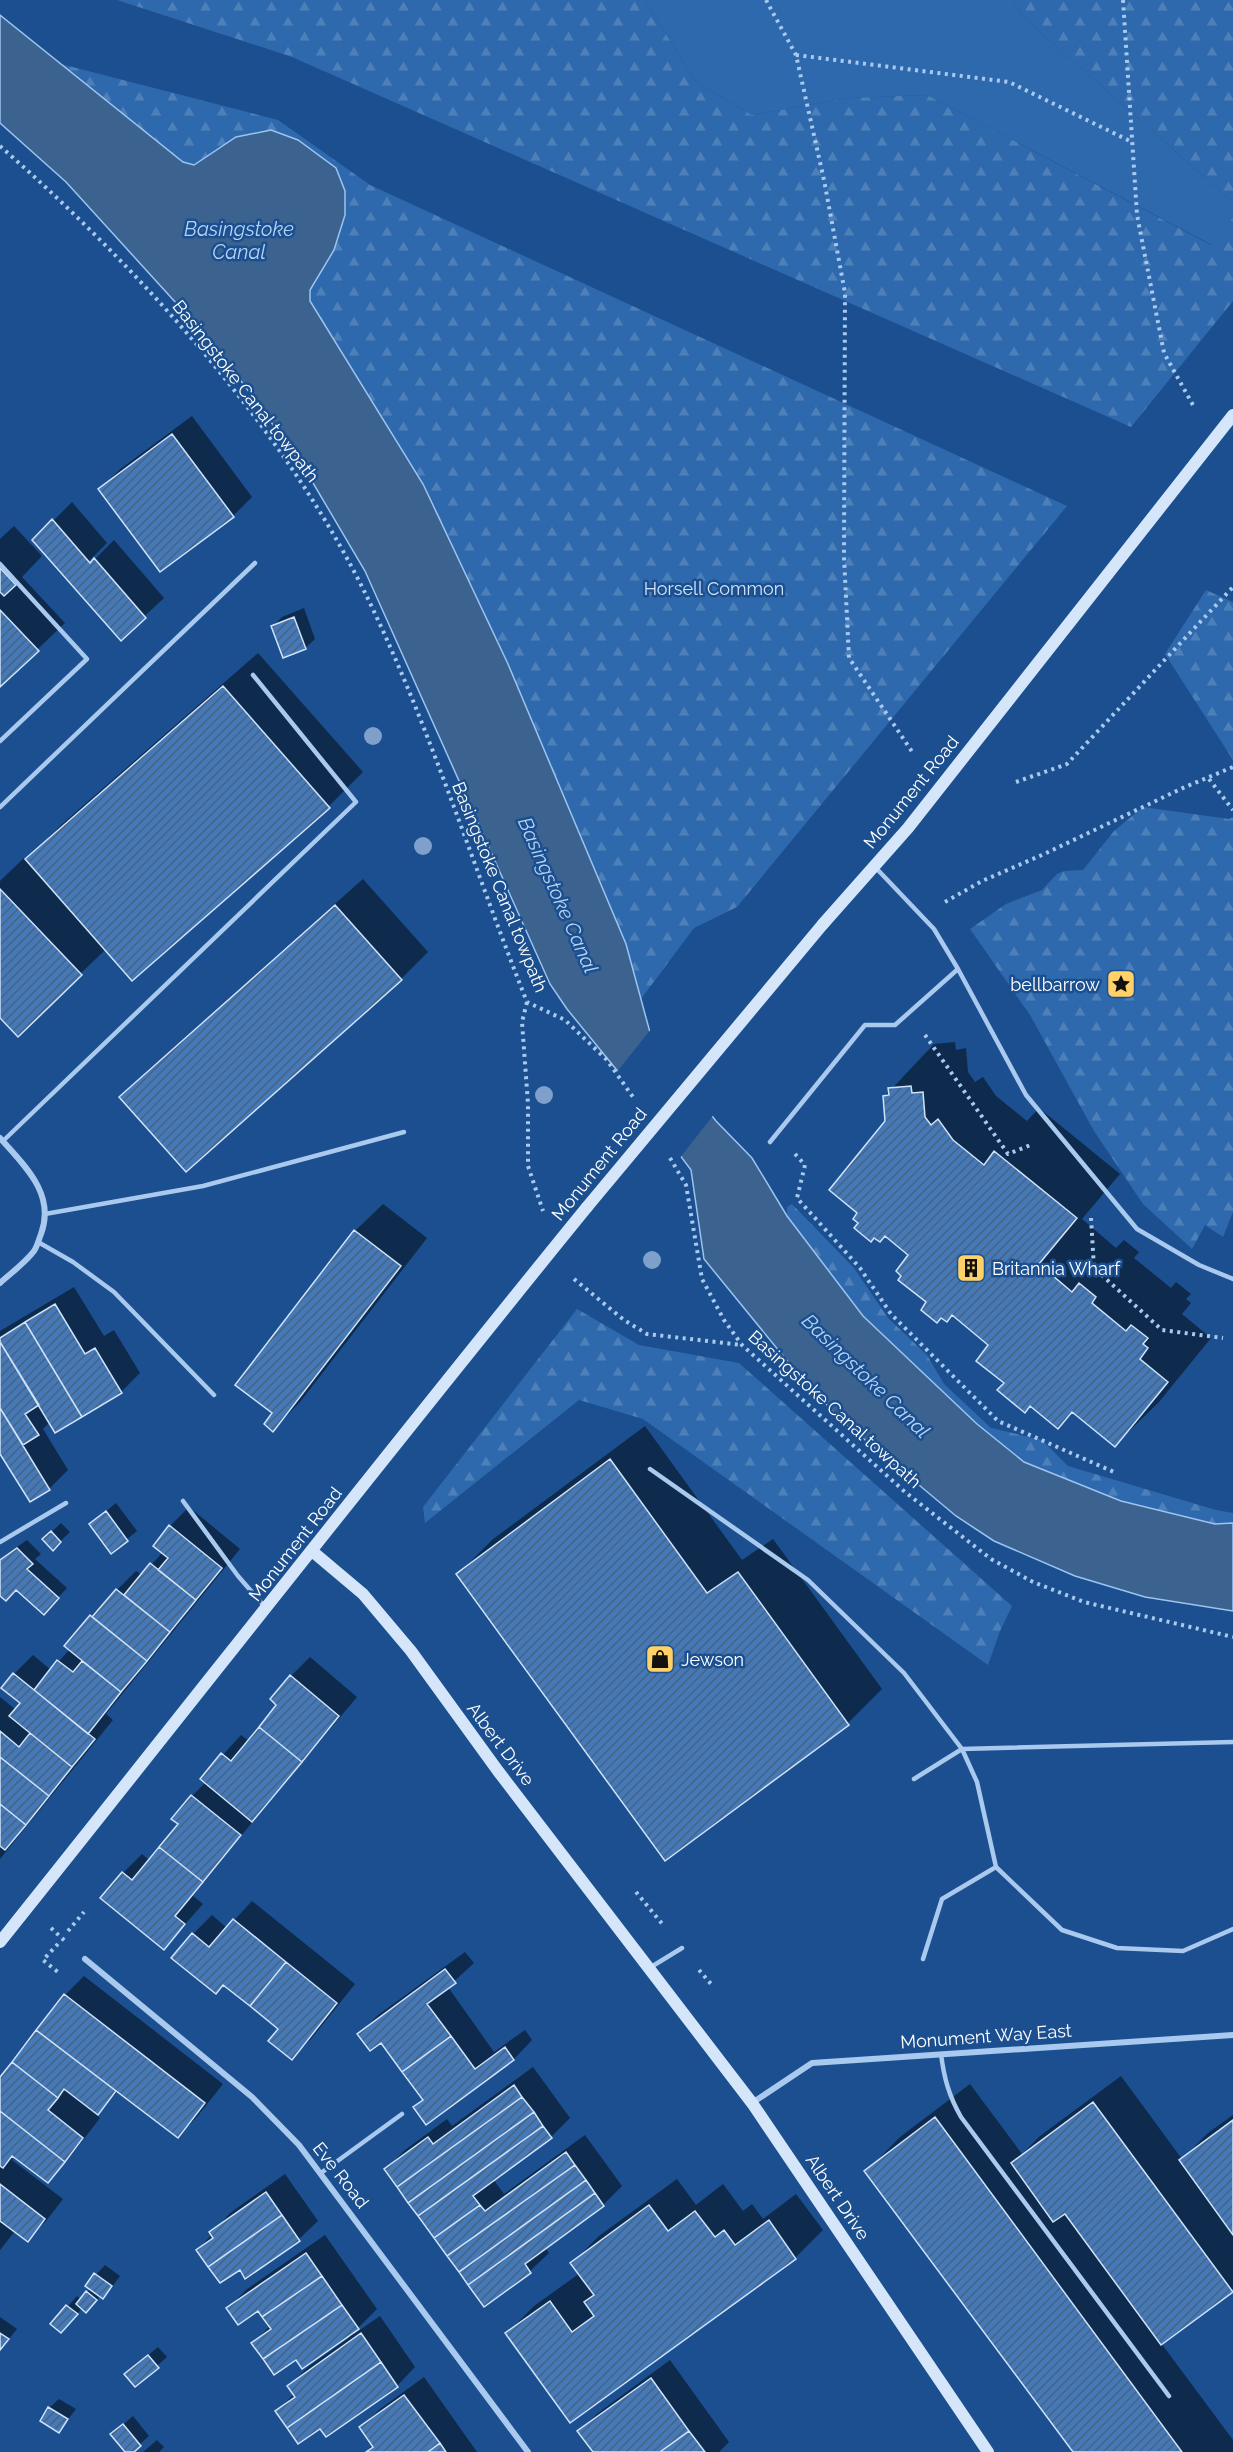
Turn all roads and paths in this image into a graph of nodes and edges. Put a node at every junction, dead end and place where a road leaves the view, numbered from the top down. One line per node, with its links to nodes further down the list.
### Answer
1 (766, 0): 3 (path)
2 (1123, 0): 4 (path)
3 (796, 55): 4 (path); 13 (path)
4 (1132, 142): 6 (path)
5 (0, 146): 22 (path, Basingstoke Canal towpath)
6 (1194, 407)
7 (1233, 415): 19 (street, Monument Road)
8 (255, 563): 17 (lane)
9 (0, 564): 12 (lane)
10 (1233, 587): 16 (path)
11 (253, 675): 27 (lane)
12 (0, 741)
13 (914, 753)
14 (1233, 767): 15 (path)
15 (1209, 779): 18 (path); 20 (path)
16 (1016, 782)
17 (0, 807)
18 (1233, 810)
19 (874, 866): 20 (lane); 46 (street, Monument Road, bridge)
20 (921, 916): 21 (lane)
21 (958, 969): 23 (lane); 36 (lane)
22 (527, 1002): 24 (path, Basingstoke Canal towpath); 31 (path)
23 (909, 1012): 26 (lane); 29 (path)
24 (636, 1101)
25 (404, 1132): 33 (lane)
26 (777, 1134): 28 (lane); 42 (path)
27 (2, 1139): 33 (street)
28 (770, 1142)
29 (1041, 1151)
30 (669, 1157): 39 (path, Basingstoke Canal towpath)
31 (540, 1205)
32 (1090, 1209): 38 (path)
33 (45, 1214): 34 (street)
34 (38, 1242): 37 (street); 40 (lane)
35 (574, 1279): 39 (path)
36 (1233, 1279)
37 (0, 1283)
38 (1223, 1338)
39 (742, 1345): 48 (path, Basingstoke Canal towpath)
40 (214, 1395)
41 (650, 1469): 50 (lane)
42 (1113, 1472)
43 (183, 1501): 47 (lane)
44 (66, 1503): 45 (lane)
45 (0, 1542)
46 (312, 1551): 47 (street, Monument Road); 62 (street, Albert Drive)
47 (266, 1609): 56 (street, Monument Road)
48 (1233, 1637)
49 (1233, 1742): 50 (lane)
50 (962, 1749): 51 (lane); 52 (lane)
51 (914, 1779)
52 (996, 1867): 54 (lane); 60 (lane)
53 (84, 1911): 55 (path)
54 (1233, 1929)
55 (68, 1931)
56 (0, 1942)
57 (58, 1944): 61 (path)
58 (682, 1948): 62 (lane)
59 (85, 1959): 67 (street, Eve Road)
60 (923, 1959)
61 (44, 1960)
62 (649, 1969): 65 (street, Albert Drive)
63 (1233, 2035): 64 (street, Monument Way East)
64 (941, 2054): 65 (street, Monument Way East); 68 (lane)
65 (752, 2103): 70 (street, Albert Drive)
66 (402, 2114): 67 (lane)
67 (321, 2173): 69 (street, Eve Road)
68 (1169, 2396)
69 (528, 2452)
70 (988, 2452)

